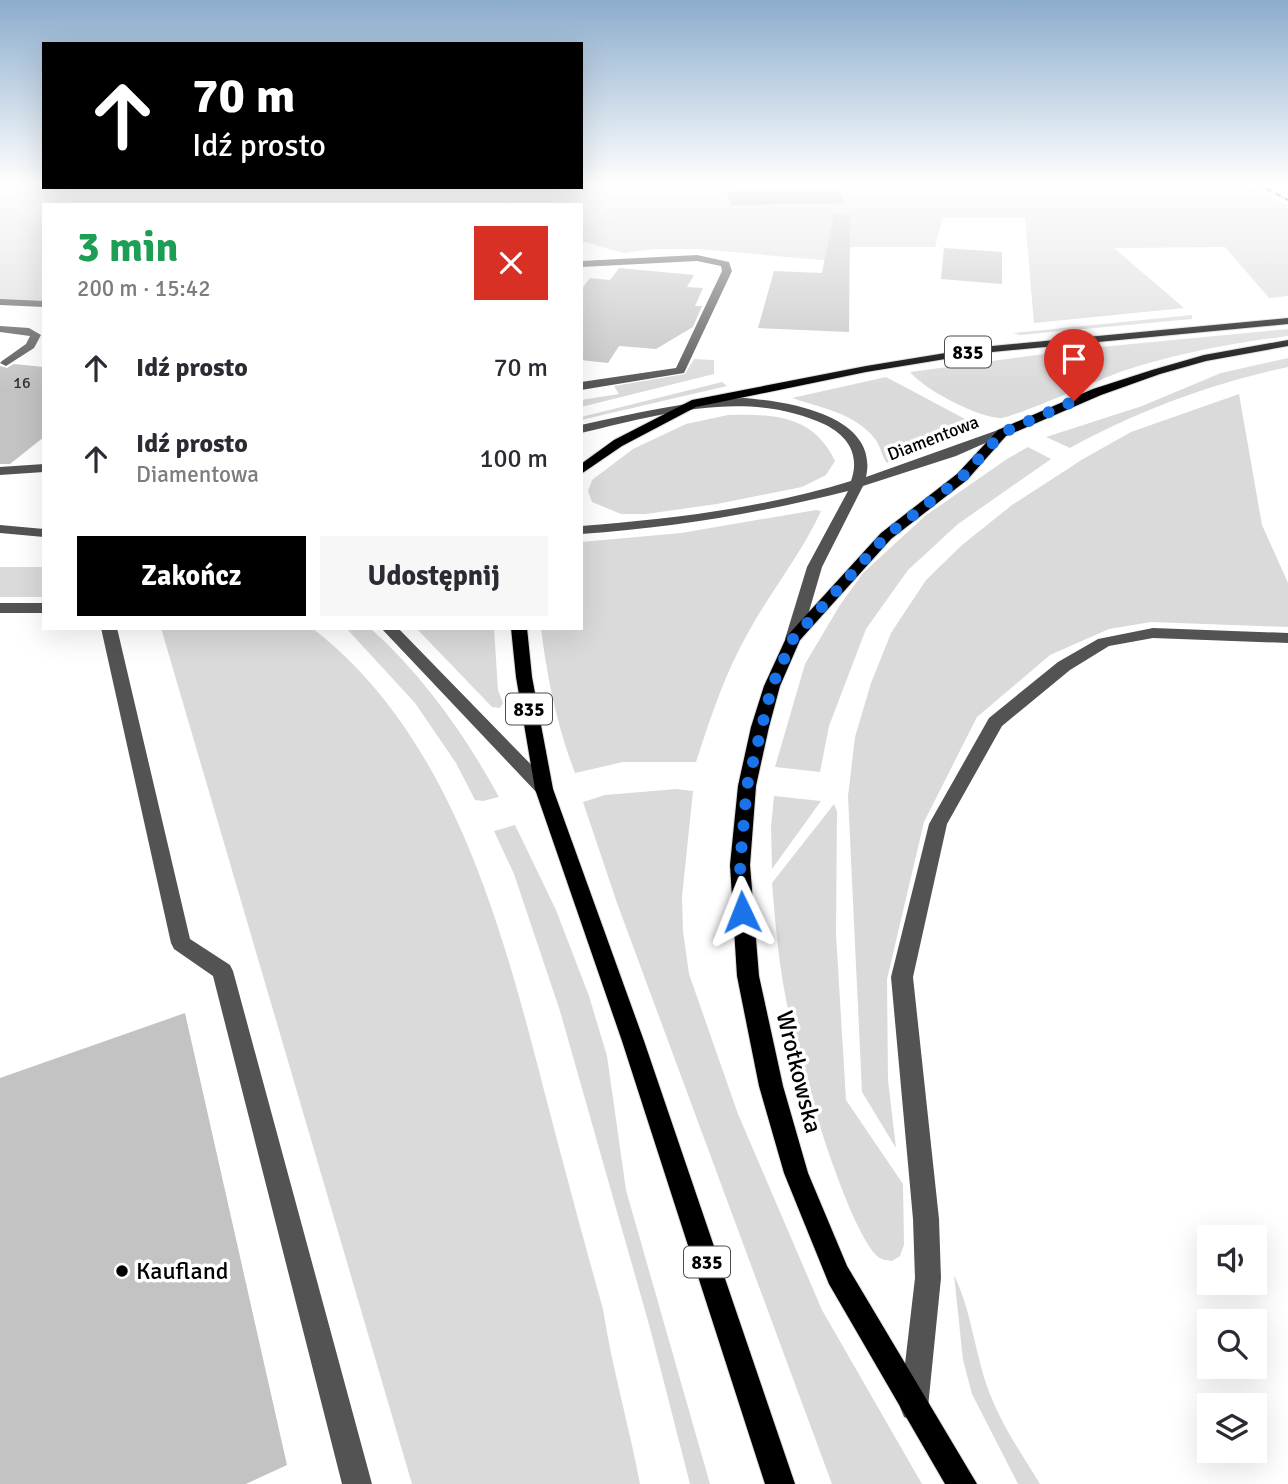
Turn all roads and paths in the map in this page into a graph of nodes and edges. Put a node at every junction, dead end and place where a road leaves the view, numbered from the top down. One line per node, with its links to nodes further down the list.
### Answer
1 (583, 264): 8 (street)
2 (0, 302): 3 (street)
3 (40, 304): 5 (street)
4 (1288, 321): 9 (main road, 835)
5 (0, 329): 7 (street)
6 (1288, 343): 11 (main road, Diamentowa)
7 (6, 363)
8 (583, 386)
9 (692, 404): 10 (street); 13 (main road, 835); 15 (street)
10 (583, 429)
11 (1002, 433): 15 (street, Diamentowa); 26 (main road, Wrotkowska)
12 (42, 468): 14 (street)
13 (583, 469)
14 (0, 471)
15 (855, 486): 18 (street, Diamentowa); 26 (street)
16 (42, 522): 17 (street)
17 (4, 529): 19 (street)
18 (583, 530)
19 (42, 533)
20 (0, 608): 21 (street)
21 (42, 608)
22 (109, 630): 29 (street)
23 (391, 630): 27 (street)
24 (519, 630): 27 (main road, 835)
25 (1288, 638): 28 (street)
26 (793, 639): 28 (main road, Wrotkowska)
27 (544, 789): 30 (main road, 835)
28 (914, 1407): 31 (main road, Wrotkowska)
29 (357, 1484)
30 (780, 1484)
31 (962, 1484)

